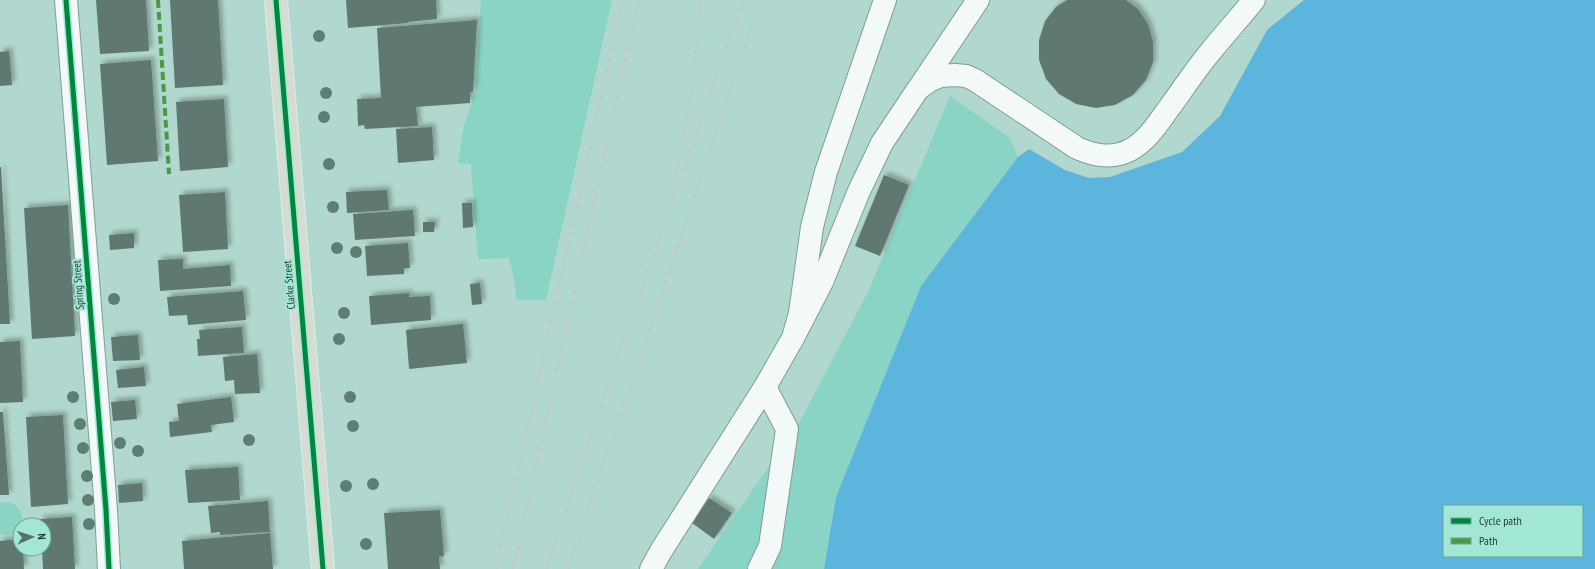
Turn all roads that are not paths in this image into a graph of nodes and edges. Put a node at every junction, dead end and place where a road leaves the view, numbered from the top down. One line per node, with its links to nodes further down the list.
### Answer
1 (66, 0): 9 (street, Spring Street)
2 (276, 0): 10 (main road, Clarke Street)
3 (885, 0): 7 (street)
4 (978, 0): 6 (street)
5 (1254, 0): 6 (street)
6 (918, 89): 7 (street)
7 (793, 338): 8 (street)
8 (765, 387): 11 (street); 12 (street)
9 (109, 569)
10 (323, 569)
11 (651, 569)
12 (759, 569)

